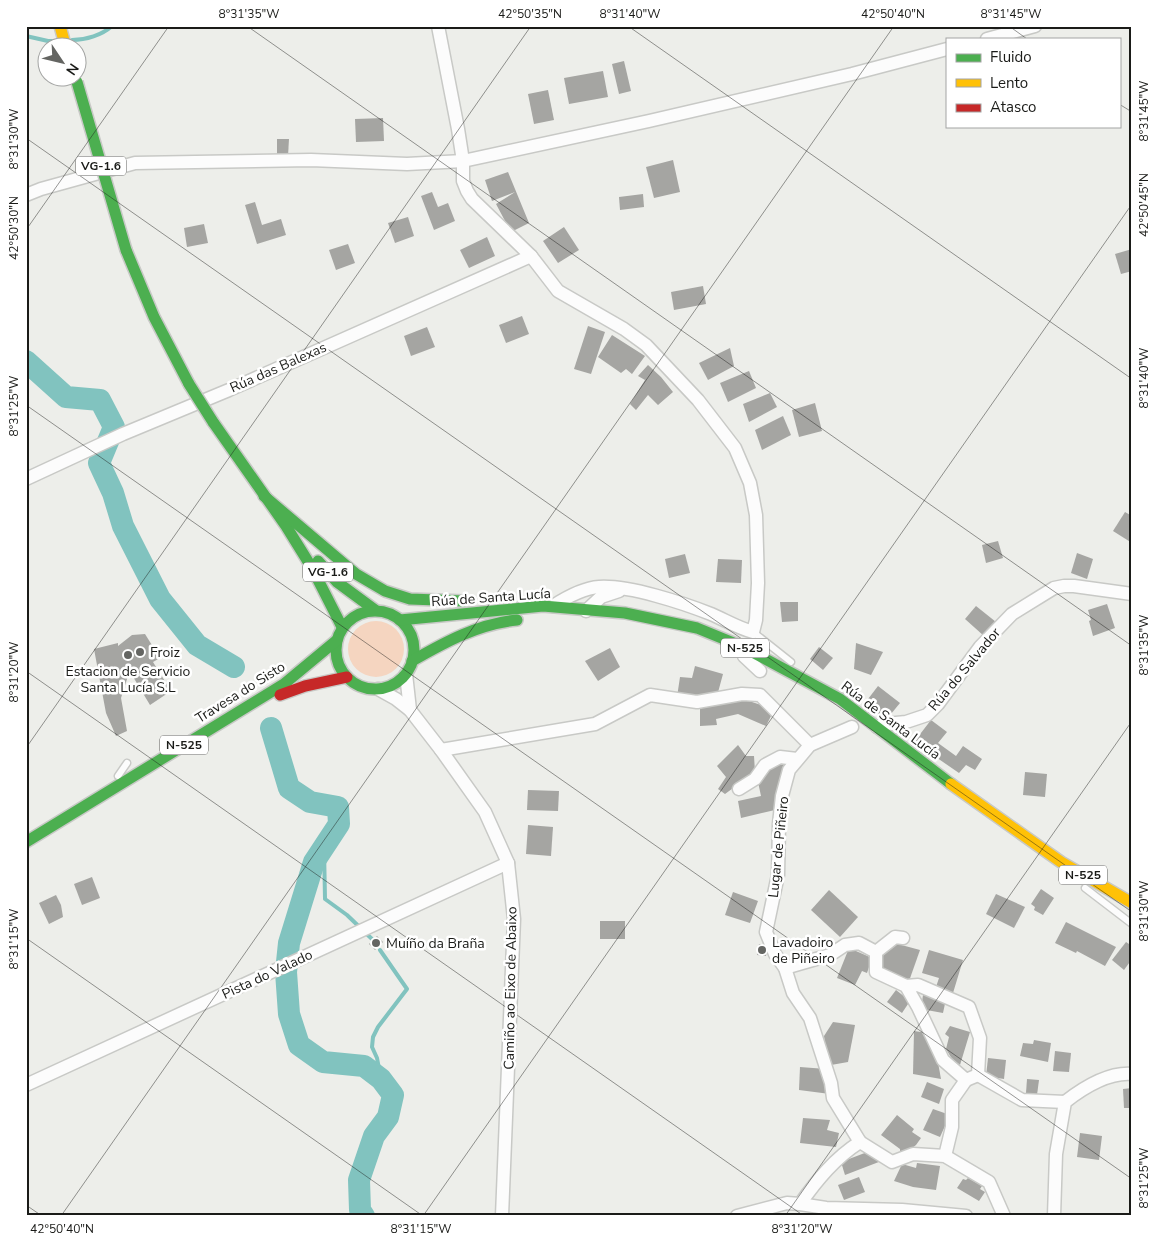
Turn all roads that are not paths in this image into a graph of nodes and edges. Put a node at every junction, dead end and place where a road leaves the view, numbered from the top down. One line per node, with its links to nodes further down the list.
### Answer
1 (438, 26): 6 (street)
2 (1035, 26): 3 (street)
3 (991, 38)
4 (946, 49): 6 (street)
5 (78, 88): 10 (highway, VG-1.6, bridge)
6 (463, 161): 7 (street); 8 (street)
7 (26, 195)
8 (531, 256): 9 (street, Rúa das Balexas); 23 (street)
9 (26, 479)
10 (264, 496): 11 (highway, VG-1.6); 16 (highway)
11 (286, 526): 17 (highway, VG-1.6); 22 (highway, VG-1.6)
12 (592, 588): 13 (street); 15 (street); 18 (street)
13 (627, 590): 18 (street); 23 (street)
14 (1132, 594): 39 (street, Rúa do Salvador)
15 (552, 606): 16 (highway, Rúa de Santa Lucía / N-525); 18 (highway, Rúa de Santa Lucía / N-525)
16 (527, 607): 19 (highway, Rúa de Santa Lucía / N-525)
17 (375, 610): 19 (highway, N-525); 22 (highway, N-525)
18 (587, 615): 20 (street); 29 (street); 35 (highway, Rúa de Santa Lucía / N-525)
19 (400, 620): 26 (highway)
20 (512, 620): 21 (highway, Rúa de Santa Lucía); 26 (highway, Rúa de Santa Lucía)
21 (529, 620)
22 (342, 628): 24 (highway, N-525)
23 (753, 632): 27 (lane)
24 (337, 640): 31 (highway, N-525); 33 (highway, Travesa do Sisto / N-525)
25 (736, 657): 29 (highway, N-525)
26 (412, 661): 30 (highway)
27 (795, 664)
28 (803, 670): 35 (lane)
29 (764, 673)
30 (406, 674): 32 (highway); 36 (street)
31 (347, 677): 32 (highway); 49 (highway, Travesa do Sisto / N-525)
32 (378, 689): 36 (street)
33 (274, 691): 34 (lane); 48 (highway, Travesa do Sisto / N-525)
34 (249, 696)
35 (840, 699): 39 (highway, Rúa de Santa Lucía / N-525)
36 (410, 710): 42 (street, Camiño ao Eixo de Abaixo)
37 (841, 718): 38 (highway, Rúa de Santa Lucía)
38 (852, 727): 40 (highway, Rúa de Santa Lucía); 41 (street, Lugar de Piñeiro)
39 (877, 727): 52 (highway, Rúa de Santa Lucía / N-525)
40 (864, 735)
41 (810, 745): 42 (street); 43 (street, Lugar de Piñeiro)
42 (441, 750): 50 (street, Camiño ao Eixo de Abaixo)
43 (797, 760): 46 (street); 57 (street, Lugar de Piñeiro)
44 (127, 763): 47 (lane)
45 (928, 781): 51 (highway, Rúa de Santa Lucía / N-525)
46 (739, 789)
47 (26, 835)
48 (26, 842)
49 (26, 851)
50 (508, 863): 61 (street, Pista do Valado); 66 (street, Camiño ao Eixo de Abaixo)
51 (1085, 888): 53 (highway, Rúa de Santa Lucía / N-525); 54 (lane, Rúa de Santa Lucía)
52 (1132, 903)
53 (1132, 912)
54 (1132, 924)
55 (903, 938): 56 (street)
56 (876, 952): 57 (street); 58 (street)
57 (785, 968): 63 (street, Lugar de Piñeiro)
58 (906, 986): 60 (street); 60 (street)
59 (1132, 1074): 62 (street)
60 (972, 1078): 62 (street); 64 (street)
61 (26, 1085)
62 (1065, 1102): 70 (street)
63 (860, 1142): 64 (street, Lugar de Piñeiro); 65 (street)
64 (945, 1156): 69 (street, Lugar de Piñeiro)
65 (800, 1204): 67 (street); 68 (street)
66 (502, 1216)
67 (737, 1216)
68 (966, 1216)
69 (1004, 1216)
70 (1054, 1216)

